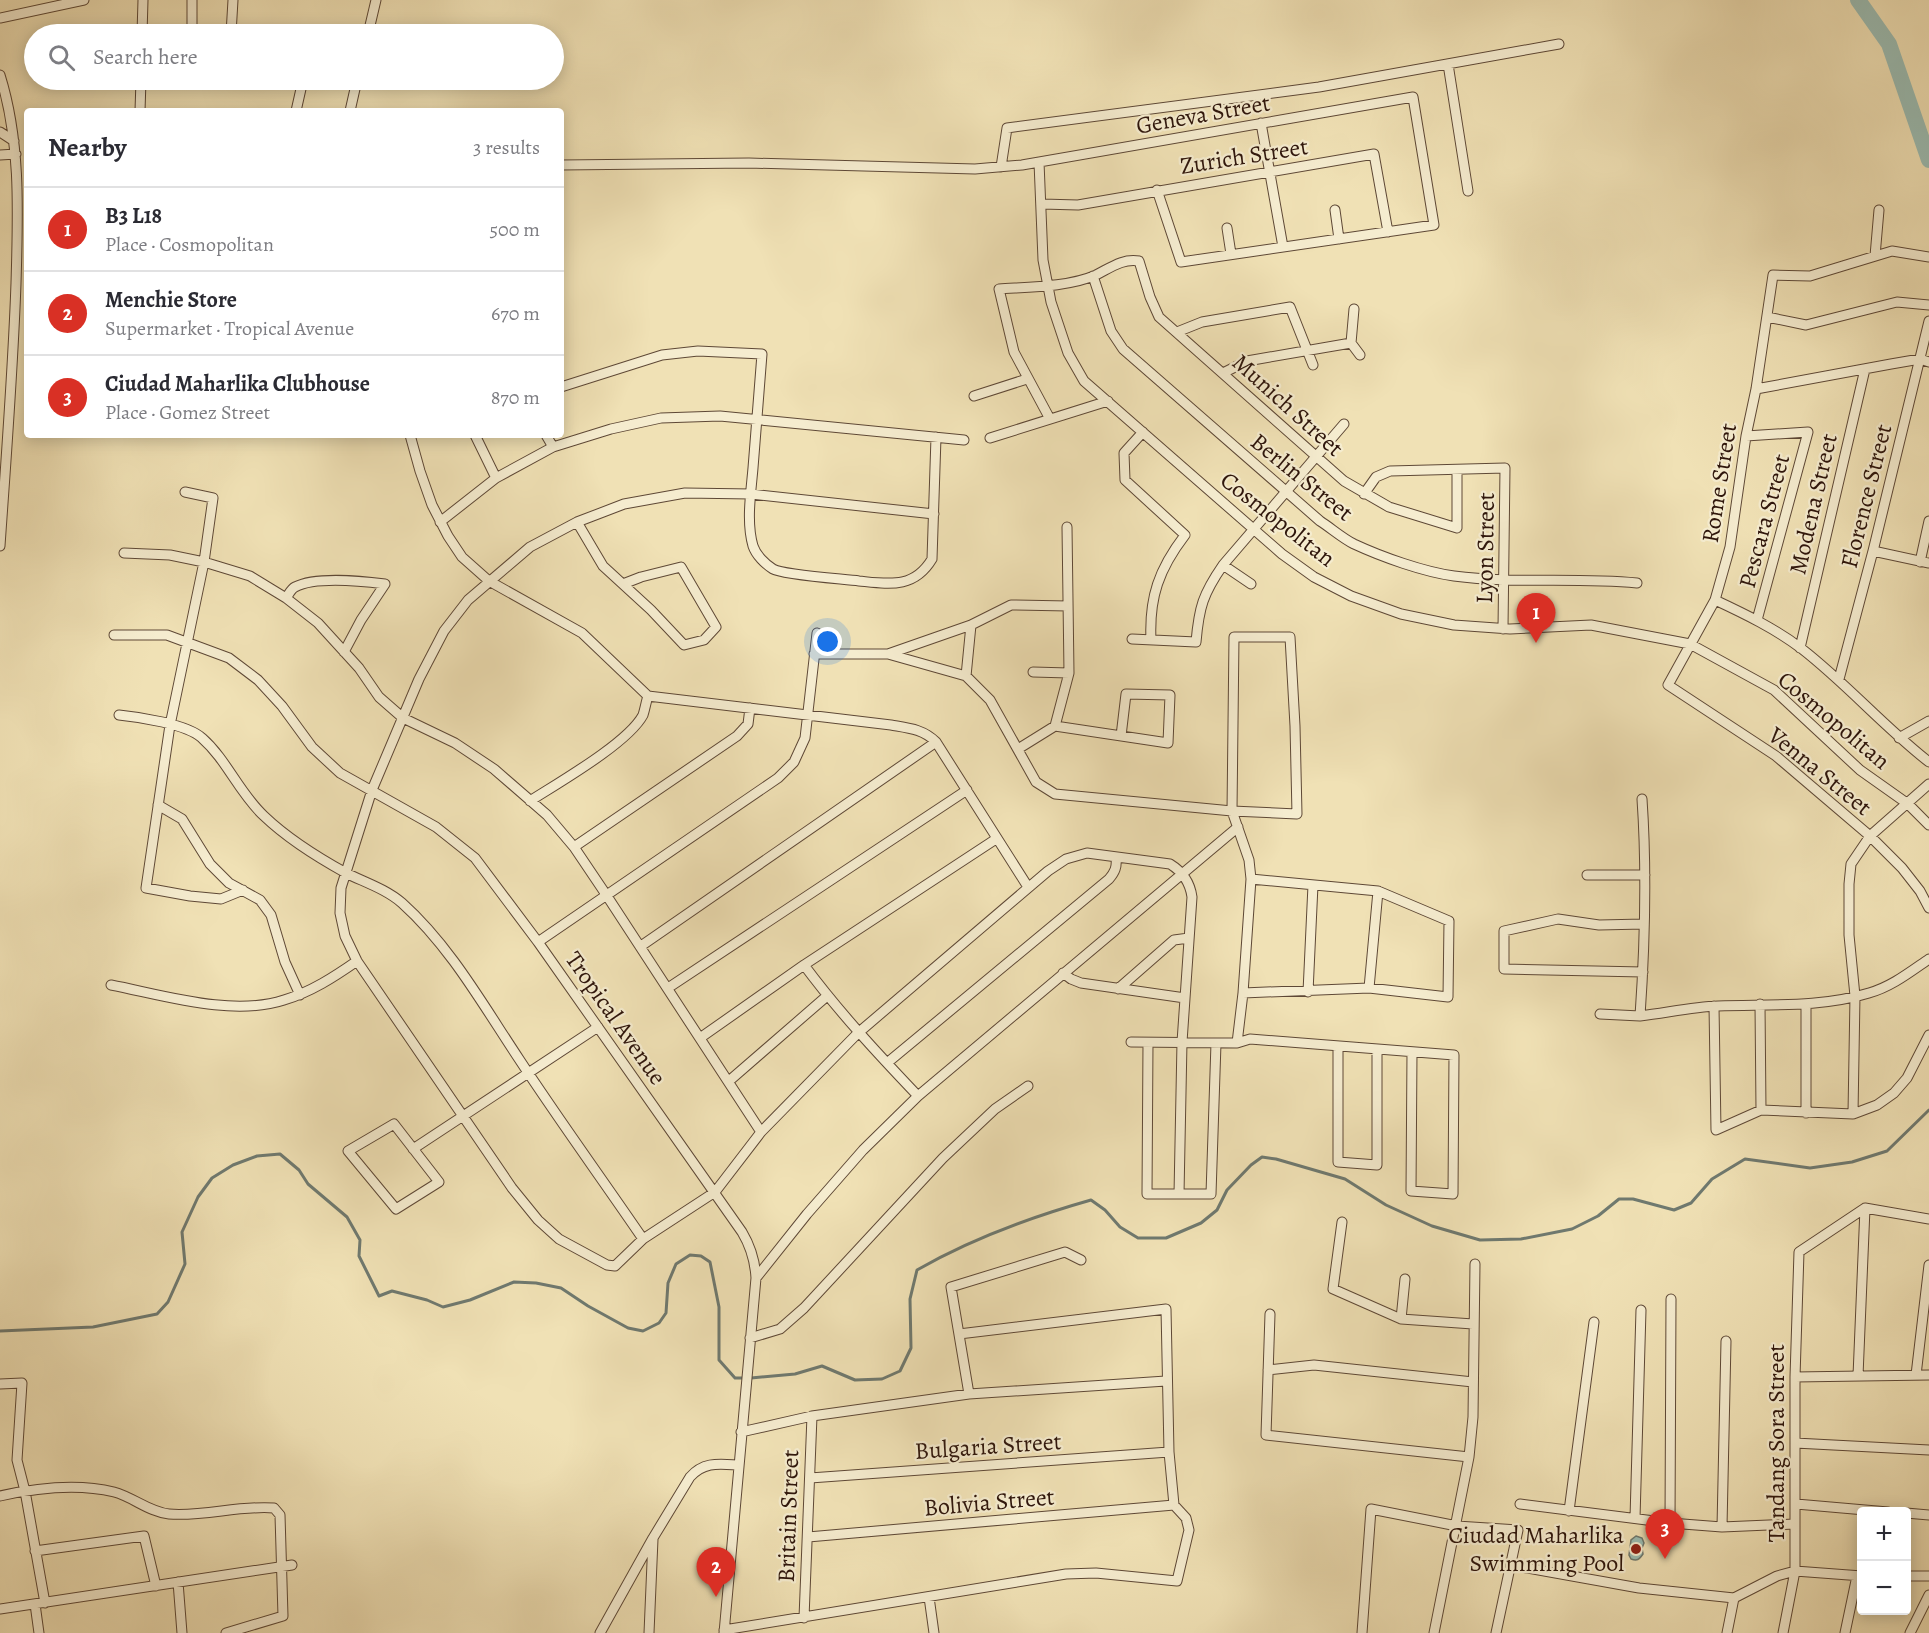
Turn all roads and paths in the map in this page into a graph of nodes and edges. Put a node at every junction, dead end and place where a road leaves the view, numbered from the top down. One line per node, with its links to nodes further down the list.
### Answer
1 (84, 0): 6 (street)
2 (143, 0): 7 (street)
3 (192, 0): 8 (street)
4 (233, 0): 9 (street)
5 (375, 0): 10 (street)
6 (0, 18)
7 (142, 24)
8 (192, 24)
9 (232, 24)
10 (370, 24)
11 (1559, 44): 12 (street)
12 (1448, 64): 27 (street); 30 (street)
13 (0, 75): 22 (street)
14 (141, 90): 17 (street)
15 (301, 90): 18 (street)
16 (355, 90): 19 (street)
17 (140, 108)
18 (297, 108)
19 (351, 108)
20 (1261, 123): 25 (street, Geneva Street); 28 (street); 35 (street, Geneva Street)
21 (0, 132): 22 (street)
22 (14, 141): 24 (street)
23 (0, 154): 24 (street)
24 (20, 160): 85 (street)
25 (1039, 162): 27 (street, Geneva Street); 31 (street, Cosmopolitan)
26 (564, 165): 27 (street, Geneva Street)
27 (1000, 167)
28 (1269, 171): 29 (street, Zurich Street); 35 (street, Zurich Street); 37 (street)
29 (1157, 190): 31 (street, Zurich Street); 38 (street)
30 (1468, 191)
31 (1042, 204): 42 (street, Cosmopolitan)
32 (1335, 210): 36 (street)
33 (1880, 210): 39 (street)
34 (1227, 228): 38 (street)
35 (1388, 232): 36 (street)
36 (1339, 239): 37 (street)
37 (1283, 247): 38 (street)
38 (1231, 255)
39 (1875, 256): 40 (street); 45 (street, Rome Street)
40 (1929, 257)
41 (1093, 276): 42 (street); 47 (street, Munich Street); 76 (street, Berlin Street)
42 (1048, 286): 55 (street); 59 (street, Cosmopolitan)
43 (1929, 305): 45 (street)
44 (1354, 309): 48 (street)
45 (1767, 317): 57 (street, Rome Street)
46 (1929, 321): 51 (street, Florence Street)
47 (1177, 332): 49 (street); 54 (street, Munich Street)
48 (1352, 343): 49 (street); 50 (street)
49 (1307, 351): 52 (street); 54 (street)
50 (1359, 355)
51 (1925, 360): 53 (street); 86 (street, Florence Street)
52 (1313, 365)
53 (1865, 369): 57 (street); 108 (street, Modena Street)
54 (1223, 373): 72 (street, Munich Street)
55 (1027, 379): 58 (street); 60 (street)
56 (564, 386): 61 (street)
57 (1756, 389): 64 (street, Rome Street)
58 (974, 396)
59 (1108, 401): 60 (street); 63 (street, Cosmopolitan)
60 (1050, 419): 69 (street)
61 (757, 420): 65 (street); 71 (street); 77 (street)
62 (1344, 424): 72 (street)
63 (1143, 432): 84 (street, Cosmopolitan); 105 (street)
64 (1746, 436): 97 (street, Rome Street); 99 (street, Pescara Street)
65 (936, 437): 70 (street); 79 (street)
66 (411, 438): 81 (street)
67 (476, 438): 74 (street)
68 (548, 438): 71 (street)
69 (990, 438)
70 (964, 440)
71 (553, 447): 74 (street)
72 (1317, 456): 76 (street); 78 (street, Munich Street)
73 (1457, 470): 78 (street); 78 (street, Munich Street); 91 (street, Lyon Street)
74 (496, 478): 81 (street)
75 (185, 492): 88 (street)
76 (1286, 492): 84 (street); 91 (street, Berlin Street)
77 (751, 494): 79 (street); 79 (street); 82 (street)
78 (1364, 494)
79 (934, 514)
80 (1929, 521): 89 (street)
81 (441, 522): 92 (street)
82 (577, 522): 92 (street); 94 (street)
83 (1067, 527): 98 (street)
84 (1254, 529): 90 (street); 101 (street, Cosmopolitan)
85 (0, 546)
86 (1873, 551): 89 (street); 115 (street, Florence Street)
87 (124, 553): 88 (street)
88 (204, 562): 96 (street); 106 (street)
89 (1924, 562)
90 (1223, 565): 95 (street); 105 (street)
91 (1504, 580): 93 (street, Berlin Street); 101 (street, Lyon Street)
92 (489, 581): 117 (street); 121 (street)
93 (1637, 583)
94 (623, 584): 94 (street)
95 (1251, 584)
96 (286, 598): 109 (street); 109 (street)
97 (1714, 600): 99 (street); 107 (street, Rome Street)
98 (1068, 606): 100 (street); 113 (street)
99 (1757, 620): 108 (street)
100 (971, 625): 111 (street); 114 (street)
101 (1503, 628): 107 (street, Cosmopolitan)
102 (817, 633): 110 (street)
103 (114, 635): 106 (street, Tropical Avenue)
104 (1132, 639): 105 (street)
105 (1151, 640)
106 (188, 643): 123 (street); 131 (street, Tropical Avenue)
107 (1690, 644): 116 (street, Rome Street); 135 (street, Cosmopolitan)
108 (1800, 648): 115 (street)
109 (344, 652): 121 (street)
110 (814, 654): 111 (street); 119 (street)
111 (888, 654): 114 (street)
112 (1033, 672): 113 (street)
113 (1069, 673): 124 (street)
114 (966, 676): 128 (street)
115 (1839, 679): 126 (street)
116 (1668, 685): 140 (street, Venna Street)
117 (648, 696): 118 (street); 134 (street)
118 (750, 708): 119 (street); 142 (street)
119 (807, 715): 127 (street); 153 (street)
120 (119, 716): 123 (street)
121 (403, 718): 131 (street); 134 (street)
122 (1929, 721): 126 (street)
123 (170, 724): 136 (street); 144 (street)
124 (1055, 726): 125 (street); 128 (street)
125 (1121, 736): 125 (street)
126 (1899, 738): 129 (street)
127 (936, 742): 132 (street); 158 (street)
128 (1018, 749): 137 (street)
129 (1929, 762)
130 (1929, 784): 135 (street)
131 (372, 790): 144 (street); 157 (street, Tropical Avenue)
132 (968, 790): 141 (street); 165 (street)
133 (1642, 799): 147 (street)
134 (530, 801): 142 (street)
135 (1908, 804): 138 (street, Cosmopolitan); 140 (street)
136 (159, 805): 151 (street); 151 (street)
137 (1232, 811): 137 (street); 139 (street)
138 (1929, 825)
139 (1238, 827): 145 (street); 148 (street)
140 (1870, 836): 154 (street, Venna Street); 172 (street)
141 (996, 839): 150 (street); 161 (street)
142 (574, 848): 153 (street)
143 (1116, 858): 145 (street); 150 (street); 191 (street)
144 (346, 873): 160 (street); 192 (street)
145 (1181, 873): 156 (street); 163 (street)
146 (1587, 875): 147 (street)
147 (1645, 875): 155 (street)
148 (1251, 879): 149 (street); 169 (street)
149 (1313, 885): 152 (street); 168 (street)
150 (1028, 887): 180 (street)
151 (243, 890): 170 (street)
152 (1378, 891): 166 (street); 166 (street)
153 (607, 897): 157 (street); 158 (street)
154 (1929, 908)
155 (1644, 924): 162 (street); 162 (street)
156 (1189, 938): 167 (street); 173 (street)
157 (538, 942): 179 (street, Tropical Avenue)
158 (640, 946): 165 (street)
159 (1929, 959): 172 (street)
160 (357, 962): 170 (street); 199 (street)
161 (804, 965): 171 (street); 182 (street)
162 (1643, 972): 178 (street)
163 (1063, 973): 167 (street); 195 (street)
164 (111, 985): 170 (street)
165 (668, 988): 182 (street)
166 (1369, 988): 168 (street)
167 (1118, 990): 173 (street)
168 (1308, 992): 169 (street)
169 (1243, 993): 187 (street)
170 (300, 995)
171 (827, 996): 180 (street); 193 (street)
172 (1855, 996): 175 (street); 198 (street)
173 (1185, 998): 184 (street)
174 (1760, 1004): 175 (street); 176 (street); 196 (street)
175 (1806, 1004): 197 (street)
176 (1714, 1006): 178 (street); 196 (street)
177 (1600, 1014): 178 (street)
178 (1640, 1016)
179 (598, 1027): 192 (street); 202 (street, Tropical Avenue)
180 (858, 1033): 191 (street); 200 (street)
181 (1929, 1035): 198 (street)
182 (700, 1038): 193 (street)
183 (1131, 1042): 185 (street)
184 (1182, 1042): 185 (street); 186 (street); 203 (street)
185 (1148, 1043): 203 (street)
186 (1216, 1043): 187 (street); 203 (street)
187 (1237, 1043): 188 (street)
188 (1338, 1046): 189 (street); 189 (street)
189 (1377, 1049): 190 (street)
190 (1412, 1052): 190 (street)
191 (886, 1063): 195 (street)
192 (528, 1073): 199 (street); 207 (street)
193 (729, 1081): 200 (street)
194 (1028, 1086): 220 (street)
195 (918, 1096): 211 (street)
196 (1761, 1110): 197 (street)
197 (1806, 1113): 198 (street)
198 (1853, 1114)
199 (464, 1115): 201 (street); 207 (street)
200 (761, 1132): 202 (street)
201 (413, 1149): 201 (street)
202 (715, 1192): 207 (street); 211 (street, Tropical Avenue)
203 (1179, 1194)
204 (1865, 1208): 205 (street); 225 (street); 226 (street, Tandang Sora Street)
205 (1929, 1220)
206 (1342, 1222): 216 (street)
207 (643, 1239)
208 (1081, 1260): 219 (street)
209 (1475, 1264): 218 (street)
210 (1929, 1265): 223 (street)
211 (756, 1278): 220 (street, Tropical Avenue)
212 (1405, 1279): 216 (street)
213 (1671, 1299): 249 (street)
214 (1641, 1310): 248 (street)
215 (1270, 1314): 222 (street)
216 (1401, 1318): 218 (street)
217 (1594, 1322): 245 (street)
218 (1473, 1324): 228 (street)
219 (959, 1334): 227 (street); 230 (street)
220 (750, 1338): 232 (street, Tropical Avenue)
221 (1726, 1341): 252 (street)
222 (1268, 1370): 228 (street); 236 (street)
223 (1916, 1375): 224 (street); 225 (street)
224 (1929, 1375)
225 (1858, 1376): 226 (street)
226 (1795, 1377): 233 (street, Tandang Sora Street)
227 (1166, 1381): 230 (street); 235 (street)
228 (1473, 1382): 236 (street)
229 (0, 1384): 239 (street)
230 (969, 1394): 231 (street)
231 (812, 1416): 232 (street); 238 (street, Britain Street)
232 (741, 1432): 237 (street, Tropical Avenue)
233 (1795, 1443): 234 (street); 242 (street, Tandang Sora Street)
234 (1929, 1450)
235 (1169, 1452): 238 (street, Bulgaria Street); 243 (street)
236 (1469, 1457): 251 (street)
237 (738, 1465): 254 (street); 271 (street, Tropical Avenue)
238 (810, 1478): 253 (street, Britain Street)
239 (25, 1491): 240 (street); 255 (street); 256 (street)
240 (0, 1496)
241 (1520, 1504): 245 (street)
242 (1796, 1504): 244 (street); 250 (street, Tandang Sora Street)
243 (1174, 1505): 253 (street, Bolivia Street); 266 (street)
244 (1857, 1509)
245 (1569, 1510): 248 (street)
246 (1911, 1513): 247 (street)
247 (1929, 1515)
248 (1635, 1518): 249 (street)
249 (1670, 1523): 252 (street)
250 (1795, 1524): 252 (street); 258 (street, Tandang Sora Street)
251 (1457, 1526): 257 (street); 278 (street); 279 (street)
252 (1722, 1527)
253 (808, 1537): 270 (street, Britain Street)
254 (653, 1538): 275 (street); 276 (street)
255 (35, 1551): 264 (street); 268 (street)
256 (287, 1565): 262 (street); 274 (street)
257 (1510, 1565): 267 (street); 280 (street)
258 (1795, 1571): 259 (street); 267 (street); 282 (street, Tandang Sora Street)
259 (1857, 1576)
260 (1911, 1576): 261 (street)
261 (1929, 1576)
262 (178, 1582): 264 (street); 273 (street)
263 (1857, 1584): 283 (street)
264 (156, 1586): 268 (street)
265 (1929, 1595): 284 (street)
266 (930, 1597): 270 (street); 277 (street)
267 (1734, 1598): 281 (street)
268 (40, 1604): 269 (street); 272 (street)
269 (0, 1610)
270 (804, 1618): 271 (street)
271 (724, 1632)
272 (39, 1633)
273 (182, 1633)
274 (226, 1633)
275 (600, 1633)
276 (649, 1633)
277 (934, 1633)
278 (1362, 1633)
279 (1434, 1633)
280 (1496, 1633)
281 (1727, 1633)
282 (1783, 1633)
283 (1845, 1633)
284 (1910, 1633)

